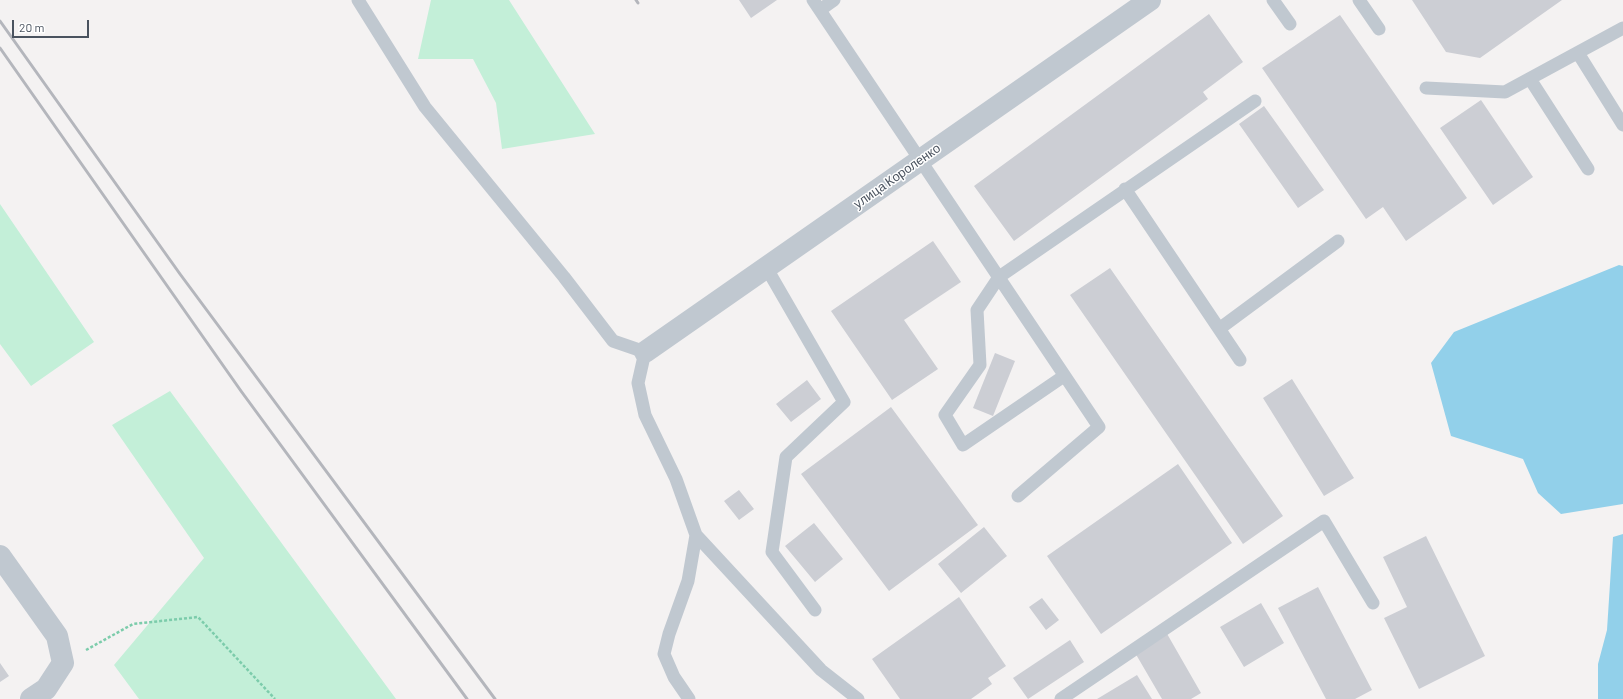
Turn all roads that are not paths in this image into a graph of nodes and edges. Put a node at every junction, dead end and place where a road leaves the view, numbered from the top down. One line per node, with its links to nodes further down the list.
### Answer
1 (358, 0): 22 (lane)
2 (834, 0): 6 (lane)
3 (1150, 0): 15 (street, улица Короленко)
4 (1273, 0): 7 (lane)
5 (1358, 0): 9 (lane)
6 (816, 5): 15 (lane)
7 (1290, 24)
8 (1623, 28): 10 (lane)
9 (1379, 29)
10 (1578, 53): 11 (lane); 14 (lane)
11 (1530, 79): 12 (lane); 16 (lane)
12 (1426, 88)
13 (1255, 101): 17 (lane)
14 (1623, 125)
15 (920, 160): 19 (street, улица Короленко); 20 (lane)
16 (1588, 169)
17 (1125, 189): 20 (lane); 21 (lane)
18 (1338, 241): 21 (lane)
19 (766, 267): 22 (street, улица Короленко); 29 (lane)
20 (999, 277): 24 (lane); 24 (lane)
21 (1219, 330): 23 (lane)
22 (645, 352): 26 (lane)
23 (1240, 360)
24 (1064, 376): 25 (lane)
25 (1018, 496)
26 (696, 536): 31 (lane); 32 (lane)
27 (0, 556): 30 (street)
28 (1373, 603): 33 (lane)
29 (815, 610)
30 (31, 699)
31 (689, 699)
32 (858, 699)
33 (1061, 699)

